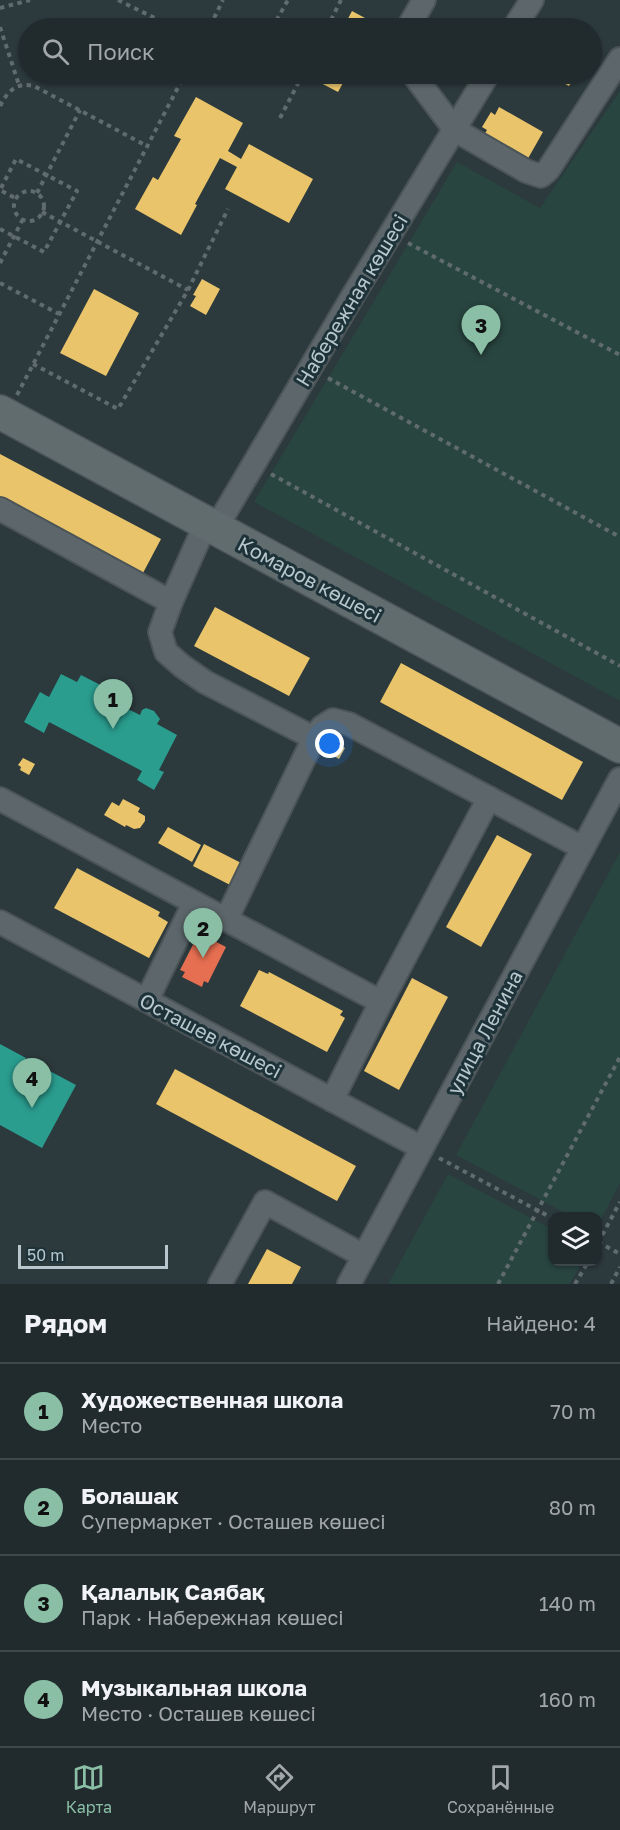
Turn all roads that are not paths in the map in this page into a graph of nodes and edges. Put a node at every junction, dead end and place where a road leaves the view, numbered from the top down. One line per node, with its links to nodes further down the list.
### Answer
1 (424, 0): 3 (street)
2 (532, 0): 4 (street)
3 (414, 18)
4 (520, 18)
5 (620, 59): 8 (street)
6 (421, 84): 8 (street)
7 (482, 84): 8 (street, Набережная көшесі)
8 (455, 129): 11 (street, Набережная көшесі)
9 (3, 414): 11 (street, Комаров көшесі)
10 (0, 509): 12 (street)
11 (211, 525): 12 (street, Набережная көшесі); 14 (street, Комаров көшесі)
12 (171, 602): 13 (street, Набережная көшесі)
13 (314, 738): 16 (street); 20 (street)
14 (620, 746)
15 (620, 779): 18 (street, улица Ленина)
16 (489, 798): 18 (street); 23 (street)
17 (0, 799): 19 (street)
18 (583, 848): 25 (street, улица Ленина)
19 (194, 903): 20 (street); 22 (street)
20 (225, 920): 23 (street)
21 (0, 922): 22 (street, Осташев көшесі)
22 (147, 1000): 24 (street, Осташев көшесі)
23 (381, 1002): 24 (street)
24 (332, 1100): 25 (street, Осташев көшесі)
25 (422, 1148): 26 (street, улица Ленина)
26 (364, 1256): 27 (street); 28 (street, улица Ленина)
27 (220, 1284)
28 (349, 1284)

